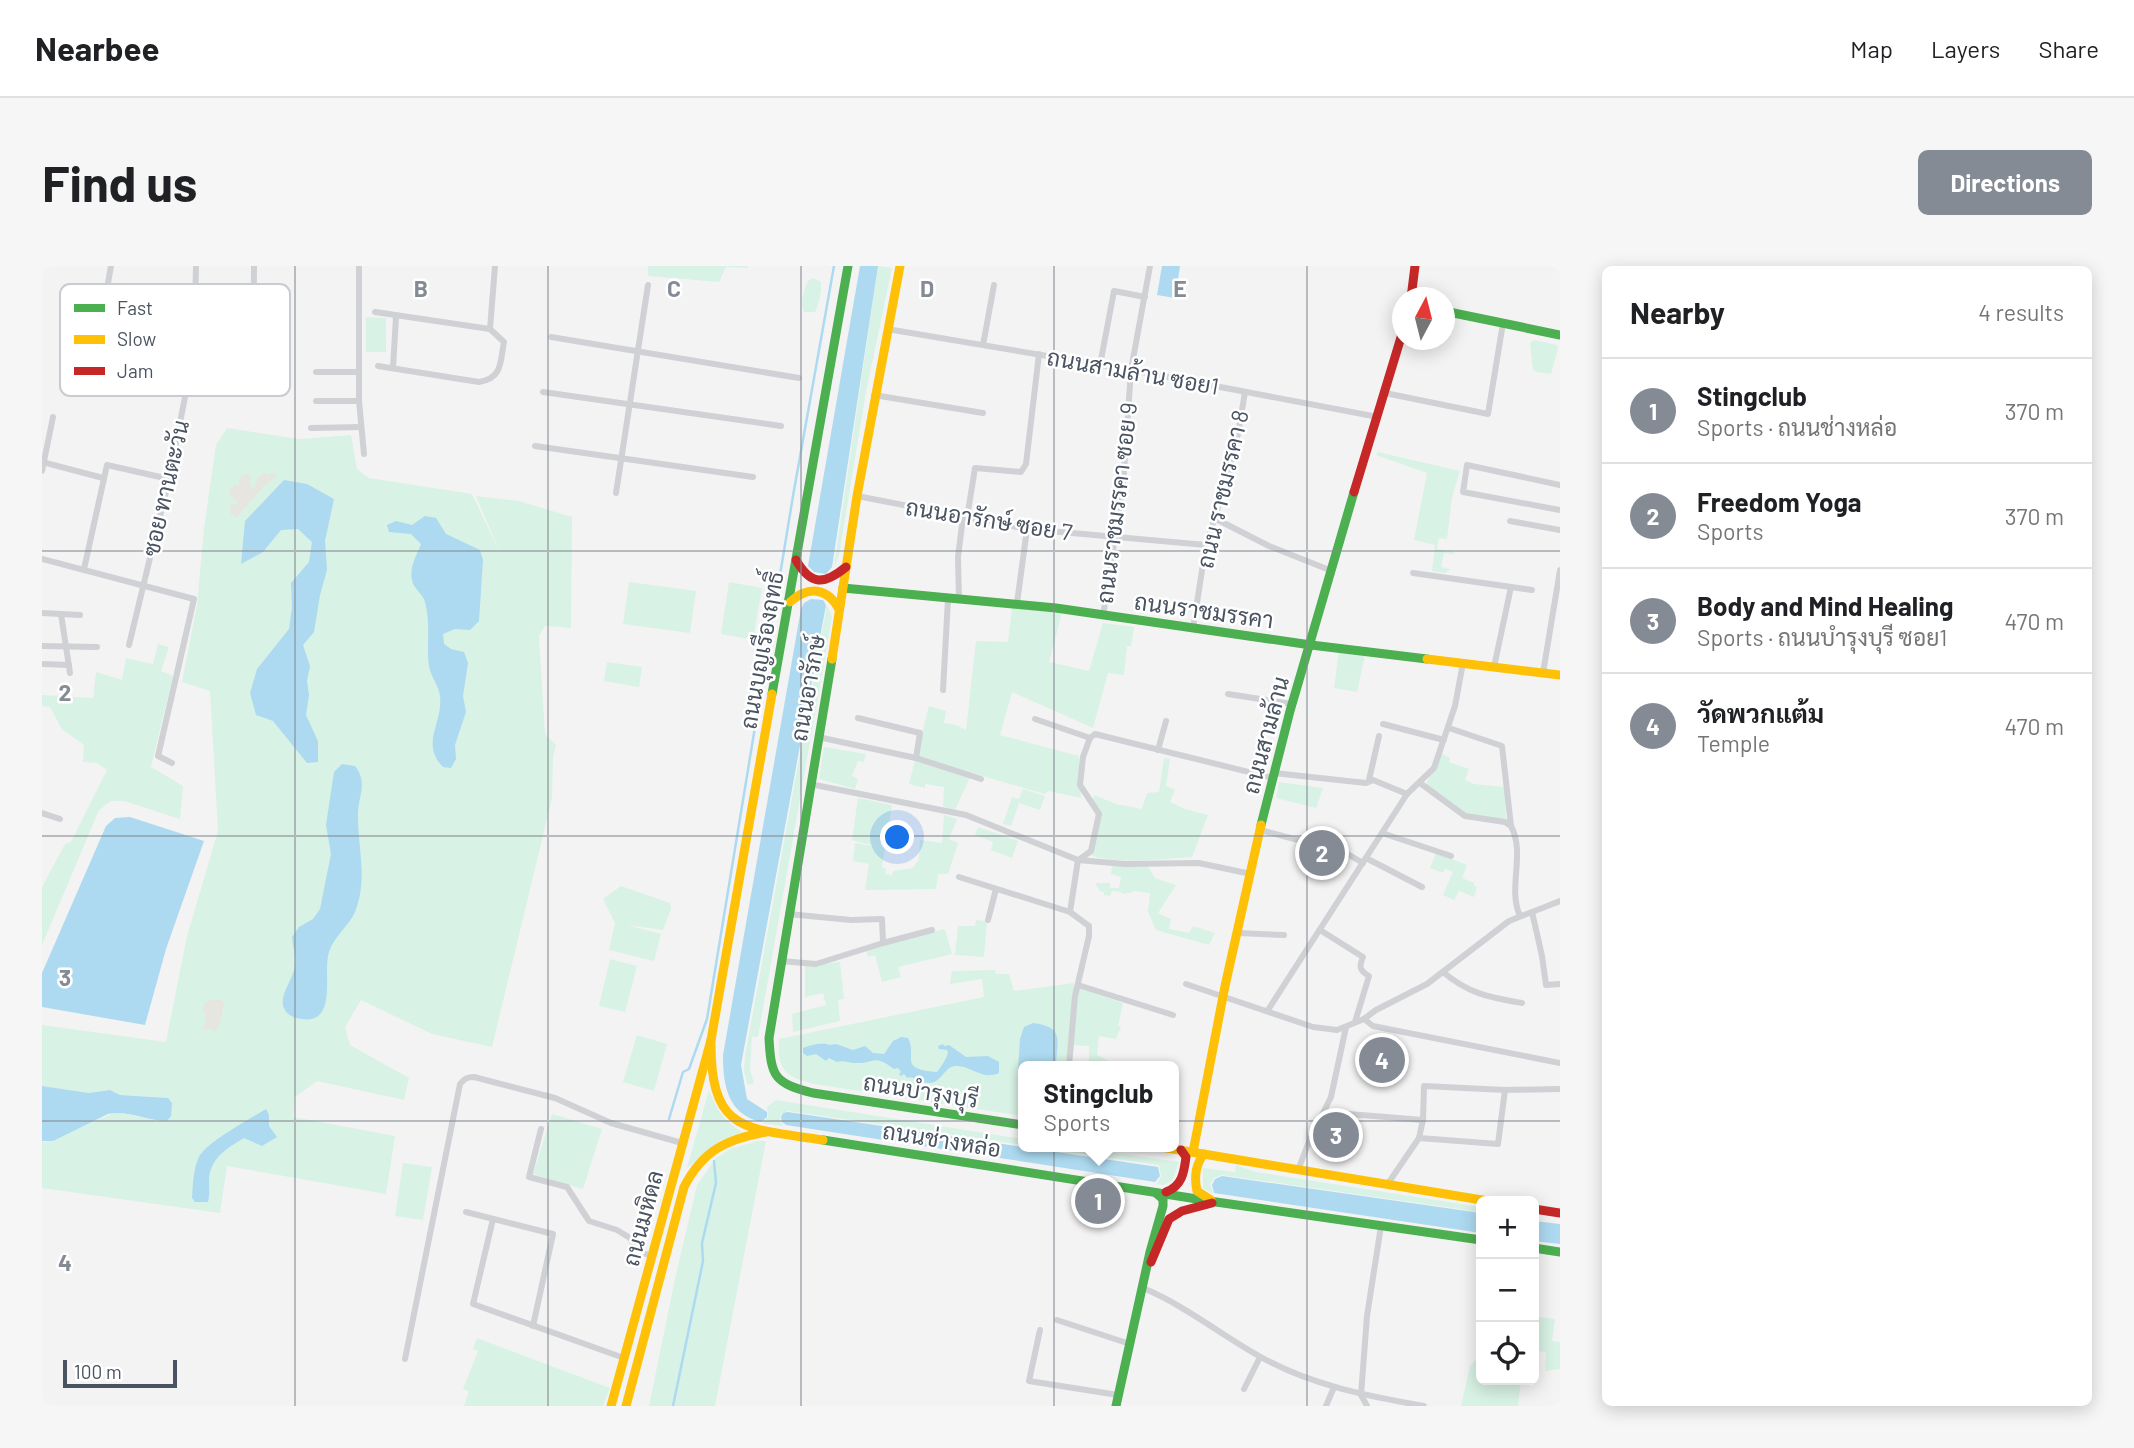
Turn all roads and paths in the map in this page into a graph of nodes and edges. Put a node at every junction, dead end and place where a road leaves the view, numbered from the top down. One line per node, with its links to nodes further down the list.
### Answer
1 (111, 266): 10 (street)
2 (196, 266): 11 (street, ซอย ทานตะวัน)
3 (254, 266): 12 (street)
4 (359, 266): 34 (street)
5 (495, 266): 21 (street)
6 (848, 266): 70 (main road, ถนนบุญเรืองฤทธิ์)
7 (900, 266): 22 (main road, ถนนอารักษ์)
8 (1150, 266): 16 (street, ถนนราชมรรคา ซอย 9)
9 (1415, 266): 15 (main road)
10 (108, 284)
11 (196, 284)
12 (254, 284)
13 (648, 285): 26 (street)
14 (995, 285): 25 (street)
15 (1412, 287)
16 (1145, 296): 29 (street); 32 (street, ถนนราชมรรคา ซอย 9)
17 (375, 312): 19 (street)
18 (1455, 314): 20 (main road)
19 (397, 317): 21 (street); 31 (street)
20 (1503, 323): 23 (main road); 38 (street)
21 (490, 329): 31 (street)
22 (887, 329): 25 (street, ถนนสามล้าน ซอย1); 39 (main road, ถนนอารักษ์)
23 (1560, 335)
24 (551, 337): 26 (street)
25 (983, 345): 28 (street, ถนนสามล้าน ซอย1)
26 (638, 350): 35 (street); 43 (street)
27 (1397, 350): 38 (main road, ถนนสามล้าน)
28 (1039, 354): 29 (street, ถนนสามล้าน ซอย1); 62 (street)
29 (1100, 365): 32 (street, ถนนสามล้าน ซอย1)
30 (378, 366): 31 (street)
31 (393, 369)
32 (1131, 370): 37 (street, ถนนสามล้าน ซอย1); 67 (street, ถนนราชมรรคา ซอย 9)
33 (316, 372): 34 (street)
34 (359, 372): 42 (street)
35 (799, 378)
36 (543, 392): 43 (street)
37 (1245, 392): 46 (street, ถนนสามล้าน ซอย1); 63 (street, ถนน ราชมรรคา 8)
38 (1385, 393): 46 (main road, ถนนสามล้าน)
39 (874, 395): 44 (street); 60 (main road, ถนนอารักษ์)
40 (185, 396): 57 (street, ซอย ทานตะวัน)
41 (316, 401): 42 (street)
42 (359, 401): 48 (street)
43 (629, 404): 47 (street); 52 (street)
44 (983, 413)
45 (54, 417): 53 (street)
46 (1378, 417): 74 (main road, ถนนสามล้าน)
47 (781, 426)
48 (361, 427): 49 (street); 51 (street)
49 (312, 428)
50 (535, 446): 52 (street)
51 (364, 454)
52 (621, 458): 55 (street); 59 (street)
53 (43, 462): 54 (street); 56 (street)
54 (42, 471)
55 (753, 477)
56 (103, 478): 57 (street); 72 (street)
57 (169, 479): 76 (street, ซอย ทานตะวัน)
58 (1560, 485): 61 (street)
59 (616, 493)
60 (857, 496): 62 (street, ถนนอารักษ์ ซอย 7); 71 (main road, ถนนอารักษ์)
61 (1560, 510)
62 (965, 517): 65 (street, ถนนอารักษ์ ซอย 7); 81 (street)
63 (1214, 518): 68 (street, ถนน ราชมรรคา 8); 74 (street)
64 (1510, 521): 66 (street)
65 (1027, 529): 67 (street, ถนนอารักษ์ ซอย 7); 83 (street)
66 (1560, 530)
67 (1115, 538): 68 (street, ถนนอารักษ์ ซอย 7); 88 (street, ถนนราชมรรคา ซอย 9)
68 (1206, 545): 89 (street, ถนน ราชมรรคา 8)
69 (42, 559): 72 (street)
70 (796, 559): 71 (main road); 82 (main road, ถนนบุญเรืองฤทธิ์)
71 (846, 567): 78 (main road, ถนนอารักษ์)
72 (84, 569): 76 (street)
73 (1560, 570): 100 (street)
74 (1332, 571): 91 (main road, ถนนสามล้าน)
75 (1413, 573): 77 (street)
76 (143, 584): 90 (street, ซอย ทานตะวัน); 116 (street)
77 (1511, 587): 79 (street); 98 (street)
78 (843, 588): 80 (main road, ถนนราชมรรคา); 84 (main road, ถนนอารักษ์)
79 (1532, 590)
80 (948, 599): 81 (main road, ถนนราชมรรคา); 102 (street)
81 (959, 600): 83 (main road, ถนนราชมรรคา)
82 (789, 603): 84 (main road); 158 (main road, ถนนบุญเรืองฤทธิ์)
83 (1017, 603): 88 (main road, ถนนราชมรรคา)
84 (840, 612): 111 (main road, ถนนอารักษ์)
85 (42, 613): 86 (street)
86 (61, 614): 87 (street); 93 (street)
87 (80, 615)
88 (1103, 616): 89 (main road, ถนนราชมรรคา)
89 (1194, 628): 91 (main road, ถนนราชมรรคา)
90 (129, 645)
91 (1311, 645): 95 (main road, ถนนราชมรรคา); 104 (main road, ถนนสามล้าน)
92 (42, 646): 93 (street)
93 (65, 646): 94 (street); 97 (street)
94 (97, 647)
95 (1463, 663): 98 (main road, ถนนราชมรรคา); 109 (street)
96 (42, 664): 97 (street)
97 (69, 665): 99 (street)
98 (1494, 667): 100 (main road, ถนนราชมรรคา)
99 (70, 673)
100 (1543, 673): 101 (main road, ถนนราชมรรคา)
101 (1560, 675)
102 (943, 690)
103 (1228, 694): 104 (street)
104 (1292, 704): 117 (main road, ถนนสามล้าน)
105 (858, 718): 115 (street)
106 (1035, 719): 112 (street)
107 (1166, 721): 114 (street)
108 (1383, 724): 113 (street)
109 (1449, 728): 113 (street); 125 (street)
110 (1379, 736): 119 (street)
111 (818, 737): 115 (street); 121 (main road, ถนนอารักษ์)
112 (1090, 738): 114 (street); 129 (street)
113 (1444, 740): 120 (street)
114 (1158, 750): 117 (street)
115 (916, 758): 118 (street)
116 (172, 763)
117 (1274, 775): 119 (street); 126 (main road, ถนนสามล้าน)
118 (981, 779)
119 (1369, 780): 122 (street)
120 (1420, 783): 122 (street); 125 (street)
121 (810, 784): 129 (street); 138 (main road, ถนนอารักษ์)
122 (1408, 794): 127 (street)
123 (42, 813): 124 (street)
124 (60, 819)
125 (1511, 825): 139 (street)
126 (1260, 830): 130 (street); 131 (main road, ถนนสามล้าน)
127 (1382, 833): 128 (street); 130 (street)
128 (1451, 856)
129 (1078, 860): 131 (street); 136 (street)
130 (1365, 860): 133 (street); 142 (street)
131 (1251, 874): 143 (main road, ถนนสามล้าน)
132 (959, 877): 134 (street)
133 (1422, 887)
134 (996, 889): 136 (street); 140 (street)
135 (1560, 901): 137 (street)
136 (1070, 912): 150 (street)
137 (1532, 912): 139 (street); 149 (street)
138 (788, 914): 145 (street); 146 (main road, ถนนอารักษ์)
139 (1520, 916): 147 (street)
140 (988, 920)
141 (932, 930): 145 (street)
142 (1320, 930): 153 (street); 156 (street)
143 (1238, 933): 144 (street); 151 (main road, ถนนสามล้าน)
144 (1284, 935)
145 (883, 943): 146 (street)
146 (781, 961): 163 (main road, ถนนอารักษ์)
147 (1443, 972): 152 (street); 155 (street)
148 (1186, 984): 151 (street)
149 (1560, 984)
150 (1078, 985): 154 (street); 159 (street)
151 (1223, 997): 153 (street); 172 (main road, ถนนสามล้าน)
152 (1522, 1003)
153 (1268, 1010): 157 (street)
154 (1173, 1016)
155 (1364, 1019): 156 (street); 160 (street)
156 (1355, 1022): 157 (street)
157 (1346, 1027): 164 (street)
158 (711, 1041): 168 (main road, ถนนช่างหล่อ); 170 (main road, ถนนมหิดล)
159 (1069, 1061)
160 (1560, 1063)
161 (1560, 1089): 162 (street)
162 (1505, 1090): 165 (street); 169 (street)
163 (813, 1093): 166 (main road, ถนนบำรุงบุรี)
164 (1324, 1112): 165 (street); 174 (street)
165 (1423, 1120): 169 (street)
166 (1018, 1124)
167 (541, 1129): 187 (street)
168 (766, 1132): 176 (main road, ถนนช่างหล่อ); 202 (main road, ถนนมหิดล)
169 (1419, 1138): 175 (street)
170 (682, 1143): 187 (main road, ถนนมหิดล); 195 (street)
171 (1181, 1150): 172 (main road); 176 (main road)
172 (1193, 1152): 173 (main road)
173 (1204, 1154): 174 (main road); 178 (main road)
174 (1298, 1170): 175 (main road)
175 (1387, 1185): 177 (main road)
176 (1155, 1192): 178 (main road, ถนนช่างหล่อ); 188 (main road)
177 (1476, 1199)
178 (1216, 1202): 183 (main road, ถนนช่างหล่อ); 188 (main road)
179 (1539, 1210): 181 (main road)
180 (466, 1213): 182 (street)
181 (1560, 1213)
182 (493, 1219): 191 (street); 191 (street)
183 (1381, 1226): 184 (main road, ถนนช่างหล่อ); 200 (street)
184 (1476, 1239)
185 (1539, 1249): 186 (main road)
186 (1560, 1252)
187 (652, 1256): 196 (main road, ถนนมหิดล)
188 (1147, 1266): 189 (main road)
189 (1143, 1288): 193 (main road); 194 (street)
190 (1057, 1320): 193 (street)
191 (533, 1326): 196 (street)
192 (1040, 1330): 199 (street)
193 (1130, 1344): 199 (main road)
194 (1260, 1357): 197 (street); 198 (street)
195 (405, 1359)
196 (624, 1359): 201 (main road, ถนนมหิดล)
197 (1335, 1387): 200 (street); 204 (street)
198 (1244, 1389)
199 (1118, 1395): 203 (main road)
200 (1361, 1395): 205 (street); 206 (street)
201 (611, 1406)
202 (626, 1406)
203 (1116, 1406)
204 (1326, 1406)
205 (1367, 1406)
206 (1424, 1406)

